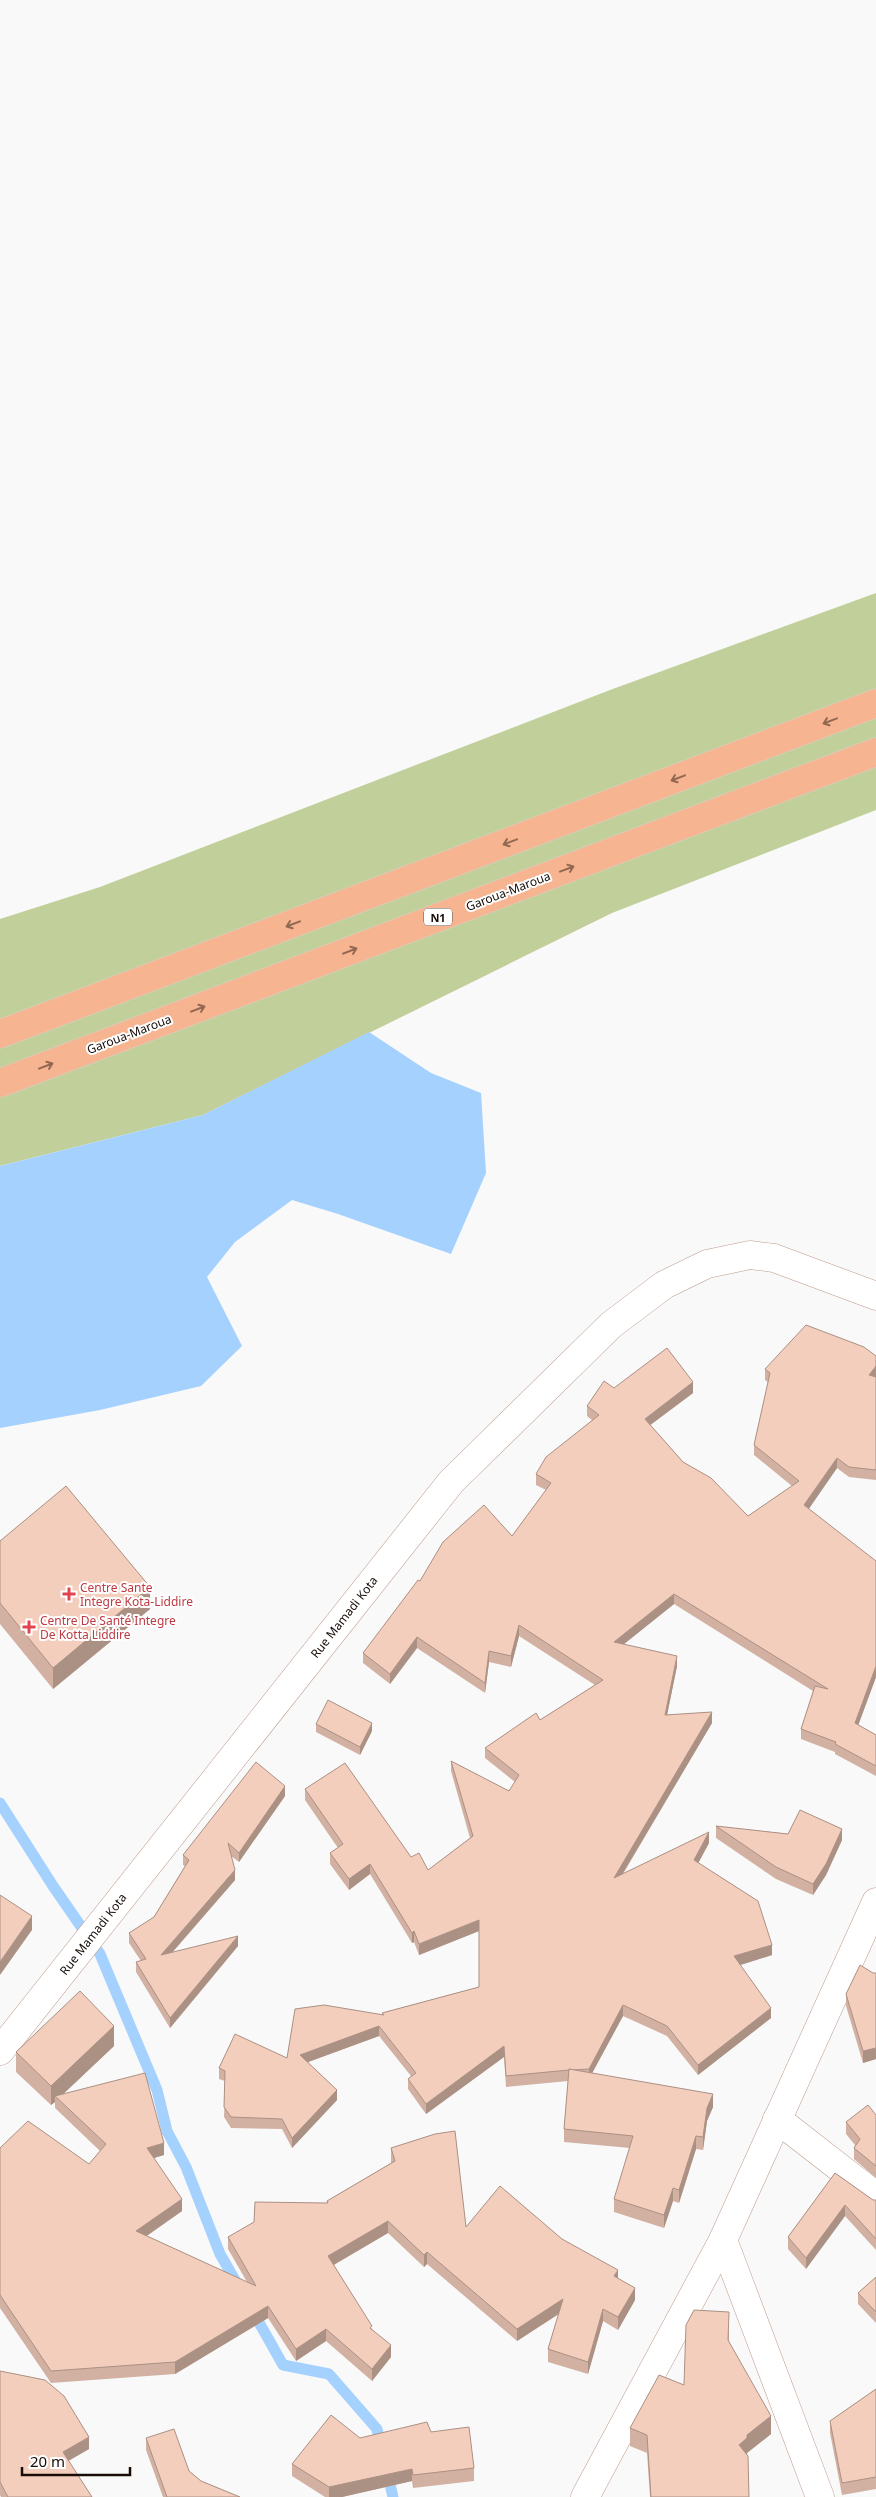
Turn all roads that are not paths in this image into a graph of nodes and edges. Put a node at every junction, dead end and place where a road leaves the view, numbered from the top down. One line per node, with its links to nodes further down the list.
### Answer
1 (876, 704): 3 (highway, one-way to 3)
2 (876, 752): 4 (highway, Garoua-Maroua / N1, one-way to 2)
3 (0, 1034)
4 (0, 1083)
5 (876, 1296): 7 (main road, Rue Mamadi Kota)
6 (876, 1902): 8 (main road)
7 (0, 2051)
8 (778, 2119): 9 (main road); 10 (main road)
9 (876, 2196)
10 (723, 2240): 11 (main road); 12 (main road)
11 (585, 2497)
12 (820, 2497)

